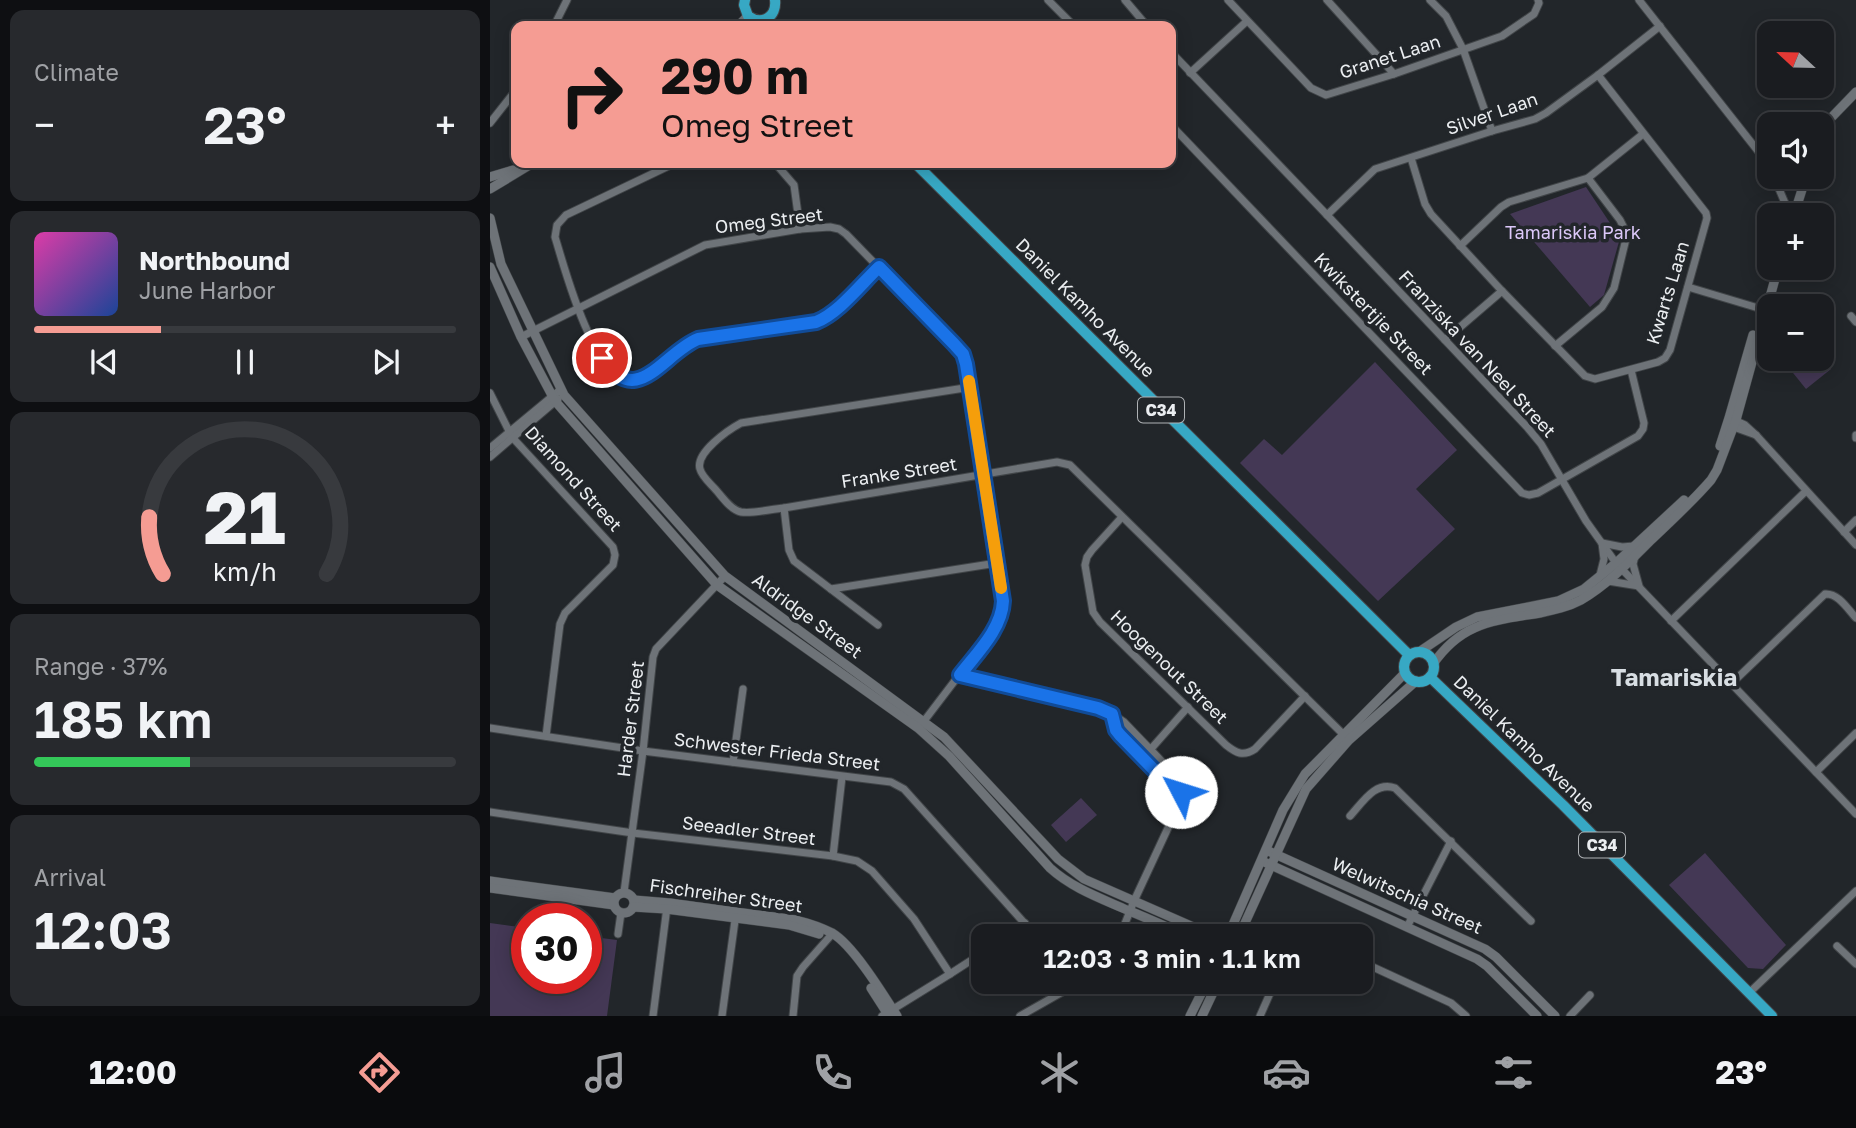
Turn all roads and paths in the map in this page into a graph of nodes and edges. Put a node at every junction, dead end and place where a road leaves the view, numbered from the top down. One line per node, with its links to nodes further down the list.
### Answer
1 (567, 0): 13 (street)
2 (745, 0): 11 (main road)
3 (775, 0): 12 (main road)
4 (1048, 0): 16 (street)
5 (1125, 0): 17 (street)
6 (1228, 0): 18 (street, Granet Laan)
7 (1327, 0): 23 (street)
8 (1430, 0): 20 (street)
9 (1538, 0): 20 (street, Granet Laan)
10 (1639, 0): 19 (street)
11 (748, 16): 12 (main road); 14 (street)
12 (771, 16): 15 (main road)
13 (556, 21)
14 (743, 21)
15 (776, 21)
16 (1069, 21)
17 (1143, 21)
18 (1247, 21): 22 (street); 23 (street, Granet Laan)
19 (1660, 26): 24 (street, Silver Laan); 34 (street)
20 (1463, 49): 23 (street, Granet Laan); 32 (street)
21 (1176, 58): 22 (street, Franziska van Neel Street)
22 (1190, 73): 44 (street, Franziska van Neel Street)
23 (1394, 74)
24 (1598, 75): 32 (street, Silver Laan); 33 (street, Kwarts Laan)
25 (1856, 86): 28 (street)
26 (1856, 92): 29 (street)
27 (511, 96): 30 (street)
28 (1830, 112)
29 (1834, 116)
30 (490, 123)
31 (1176, 130): 70 (street, Kwikstertjie Street)
32 (1492, 131): 35 (street, Silver Laan)
33 (1643, 134): 42 (street); 50 (street, Kwarts Laan)
34 (1757, 150)
35 (1411, 158): 44 (street, Silver Laan); 47 (street, Kwarts Laan)
36 (518, 168): 41 (street)
37 (524, 168): 43 (street)
38 (665, 168): 53 (street)
39 (779, 168): 46 (street)
40 (920, 168): 89 (main road, Daniel Kamho Avenue / C34)
41 (490, 177)
42 (1588, 178): 47 (street); 58 (street)
43 (490, 189)
44 (1327, 215): 57 (street, Franziska van Neel Street)
45 (490, 218): 54 (street, Aldridge Street)
46 (800, 229): 49 (street, Omeg Street); 53 (street, Omeg Street)
47 (1460, 246): 51 (street, Kwarts Laan)
48 (490, 267): 56 (street, Aldridge Street)
49 (879, 267): 53 (street); 60 (street, Omeg Street)
50 (1688, 287): 52 (street); 59 (street, Kwarts Laan)
51 (1502, 291): 57 (street); 58 (street, Kwarts Laan)
52 (1757, 308)
53 (578, 309): 54 (street, Omeg Street)
54 (532, 331): 56 (street, Omeg Street); 62 (street, Aldridge Street)
55 (1757, 331): 63 (street)
56 (521, 337): 62 (street, Aldridge Street)
57 (1445, 340): 70 (street, Franziska van Neel Street)
58 (1555, 346): 59 (street, Kwarts Laan)
59 (1631, 370): 70 (street, Kwikstertjie Street)
60 (971, 387): 69 (street, Omeg Street); 72 (street, Franke Street)
61 (490, 393): 64 (street, Diamond Street)
62 (558, 395): 64 (street); 81 (street, Aldridge Street); 83 (street, Aldridge Street)
63 (1731, 423): 65 (street); 66 (street); 78 (street)
64 (511, 434): 67 (street); 68 (street); 103 (street, Diamond Street)
65 (1752, 434): 66 (street); 71 (street)
66 (1727, 443): 78 (street)
67 (490, 448)
68 (490, 457)
69 (983, 475): 72 (street, Franke Street); 73 (street, Franke Street); 79 (street, Omeg Street)
70 (1563, 480): 76 (street, Franziska van Neel Street)
71 (1806, 491): 75 (street); 87 (street)
72 (784, 508): 85 (street)
73 (1122, 517): 97 (street, Franke Street); 98 (street, Hoogenout Street)
74 (1856, 520): 75 (street)
75 (1844, 532): 77 (street)
76 (1602, 543): 78 (street); 80 (street, Franziska van Neel Street); 82 (street)
77 (1856, 545)
78 (1635, 551): 80 (street); 84 (street)
79 (997, 563): 85 (street); 92 (street, Omeg Street)
80 (1619, 566): 82 (street); 84 (street, Franziska van Neel Street)
81 (724, 576): 83 (street, Harder Street); 100 (street, Aldridge Street)
82 (1603, 578): 84 (street); 89 (street); 90 (street)
83 (717, 585): 100 (street, Aldridge Street); 106 (street, Harder Street)
84 (1639, 586): 87 (street, Franziska van Neel Street)
85 (831, 589): 88 (street)
86 (1856, 618): 95 (street)
87 (1671, 621): 95 (street, Franziska van Neel Street)
88 (878, 625)
89 (1414, 654): 90 (main road, Daniel Kamho Avenue / C34); 91 (main road)
90 (1433, 664): 93 (main road, Daniel Kamho Avenue)
91 (1405, 673): 94 (main road); 104 (street)
92 (960, 675): 99 (street); 100 (street, Omeg Street)
93 (1430, 677): 94 (main road, Daniel Kamho Avenue); 148 (main road, Daniel Kamho Avenue / C34)
94 (1416, 681): 104 (street)
95 (1731, 684): 108 (street, Franziska van Neel Street)
96 (743, 689): 107 (street)
97 (1305, 696): 98 (street, Hoogenout Street); 104 (street, Franke Street)
98 (1188, 707): 105 (street)
99 (1112, 714): 105 (street); 111 (street)
100 (921, 725): 109 (street, Aldridge Street); 112 (street, Aldridge Street)
101 (490, 728): 103 (street, Schwester Frieda Street)
102 (1856, 733): 108 (street)
103 (546, 736): 106 (street, Schwester Frieda Street)
104 (1346, 737): 118 (street); 119 (street)
105 (1150, 750): 111 (street)
106 (643, 751): 107 (street, Schwester Frieda Street); 116 (street, Harder Street)
107 (733, 762): 110 (street, Schwester Frieda Street)
108 (1816, 772): 114 (street, Franziska van Neel Street)
109 (981, 775): 112 (street); 126 (street, Aldridge Street)
110 (842, 777): 120 (street); 134 (street, Schwester Frieda Street)
111 (1176, 781): 126 (street)
112 (973, 783): 130 (street, Aldridge Street)
113 (490, 812): 116 (street, Seeadler Street)
114 (1856, 814)
115 (1350, 816): 117 (street)
116 (633, 833): 120 (street, Seeadler Street); 125 (street, Harder Street)
117 (1451, 841): 132 (street); 133 (street)
118 (1266, 850): 119 (street, Welwitschia Street); 121 (street)
119 (1276, 854): 121 (street); 132 (street, Welwitschia Street)
120 (833, 856): 147 (street, Seeadler Street)
121 (1266, 863): 138 (street); 139 (street); 140 (street, Welwitschia Street)
122 (490, 881): 128 (street)
123 (490, 888): 128 (street)
124 (1856, 891): 148 (street)
125 (624, 892): 127 (street); 128 (street)
126 (1134, 901): 130 (street); 137 (street, Aldridge Street)
127 (633, 904): 128 (street); 129 (street, Fischreiher Street)
128 (617, 905): 141 (street)
129 (667, 906): 131 (street, Fischreiher Street); 155 (street)
130 (1130, 911): 135 (street); 136 (street, Aldridge Street)
131 (735, 915): 142 (street, Fischreiher Street); 156 (street)
132 (1413, 916): 140 (street); 164 (street, Welwitschia Street)
133 (1531, 921)
134 (1025, 923)
135 (1125, 924)
136 (1160, 924)
137 (1187, 924)
138 (1234, 924)
139 (1243, 924)
140 (1408, 927): 163 (street, Welwitschia Street)
141 (618, 934)
142 (831, 936): 154 (street, Fischreiher Street); 157 (street)
143 (1837, 946): 145 (street)
144 (971, 960): 147 (street)
145 (1856, 964)
146 (1373, 967): 162 (street)
147 (950, 974): 154 (street)
148 (1749, 993): 166 (main road, Daniel Kamho Avenue / C34)
149 (1058, 994): 158 (street)
150 (1201, 994): 159 (street)
151 (1213, 994): 160 (street)
152 (1270, 994): 161 (street)
153 (1590, 995): 165 (street)
154 (890, 1014)
155 (653, 1016)
156 (722, 1016)
157 (793, 1016)
158 (1020, 1016)
159 (1190, 1016)
160 (1202, 1016)
161 (1260, 1016)
162 (1466, 1016)
163 (1537, 1016)
164 (1555, 1016)
165 (1570, 1016)
166 (1772, 1016)

